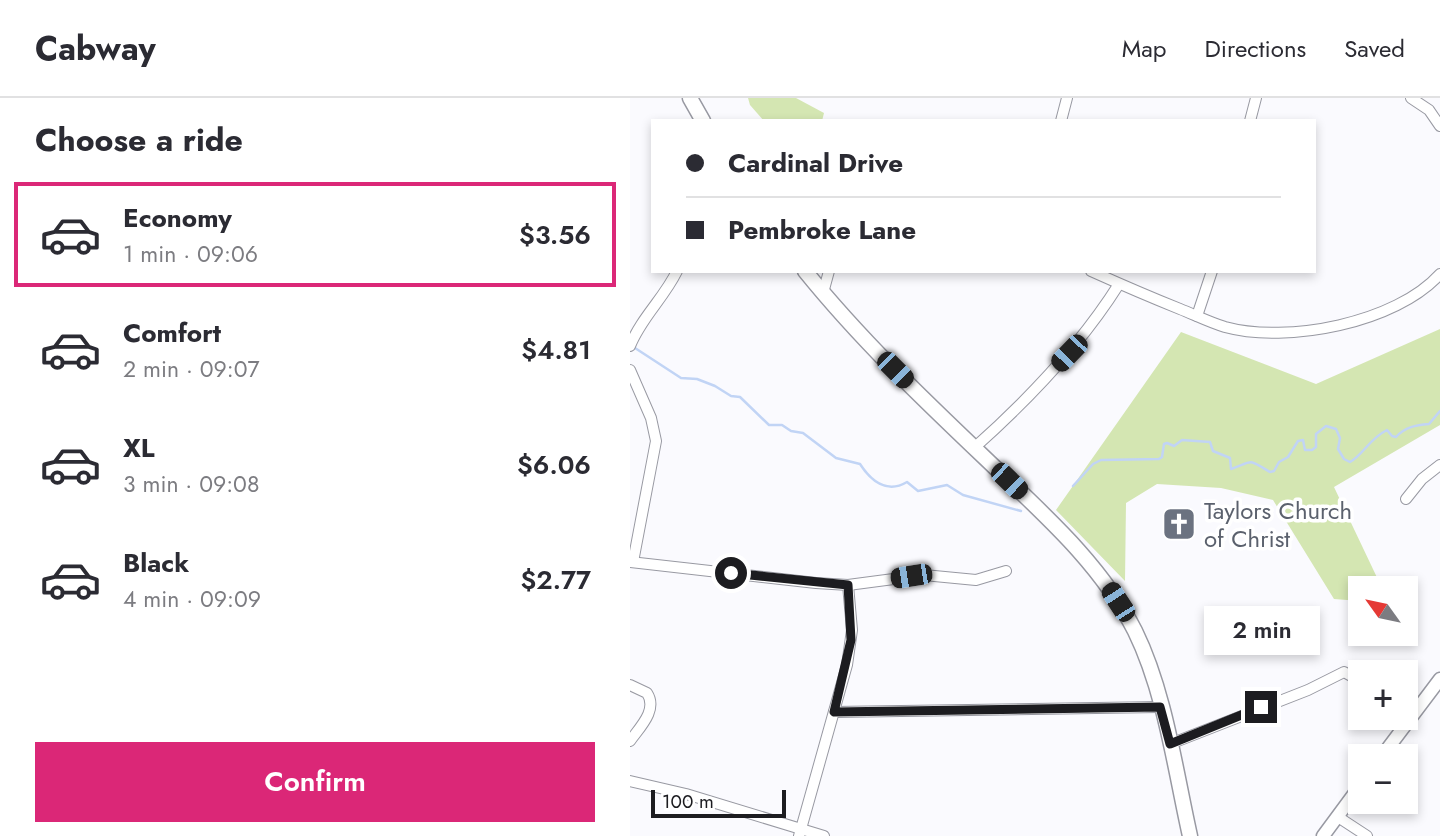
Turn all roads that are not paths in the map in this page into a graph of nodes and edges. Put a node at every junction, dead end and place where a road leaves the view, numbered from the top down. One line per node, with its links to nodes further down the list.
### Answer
1 (690, 98): 5 (main road)
2 (1068, 98): 6 (street)
3 (1256, 98): 7 (street)
4 (1411, 98): 8 (street)
5 (701, 119)
6 (1062, 119)
7 (1251, 119)
8 (1440, 126)
9 (676, 273): 18 (street)
10 (807, 273): 16 (main road)
11 (828, 273): 16 (street)
12 (1095, 273): 15 (street)
13 (1211, 273): 17 (street)
14 (1440, 274): 17 (street)
15 (1119, 284): 17 (street); 20 (street)
16 (823, 293): 20 (main road)
17 (1197, 316)
18 (630, 346)
19 (630, 370): 23 (street)
20 (974, 448): 30 (main road)
21 (1440, 465): 22 (street)
22 (1406, 499)
23 (631, 562): 25 (street)
24 (1006, 571): 25 (street)
25 (848, 585): 31 (street)
26 (1348, 674): 33 (street)
27 (1440, 679): 29 (street)
28 (630, 685): 32 (street)
29 (1418, 706)
30 (1160, 707): 31 (street); 33 (main road)
31 (834, 712): 37 (street)
32 (630, 741)
33 (1170, 744): 39 (main road)
34 (630, 780): 37 (street)
35 (1348, 803): 36 (street)
36 (1338, 817): 40 (street); 41 (street)
37 (800, 833): 38 (street)
38 (824, 836)
39 (1190, 836)
40 (1323, 836)
41 (1367, 836)

